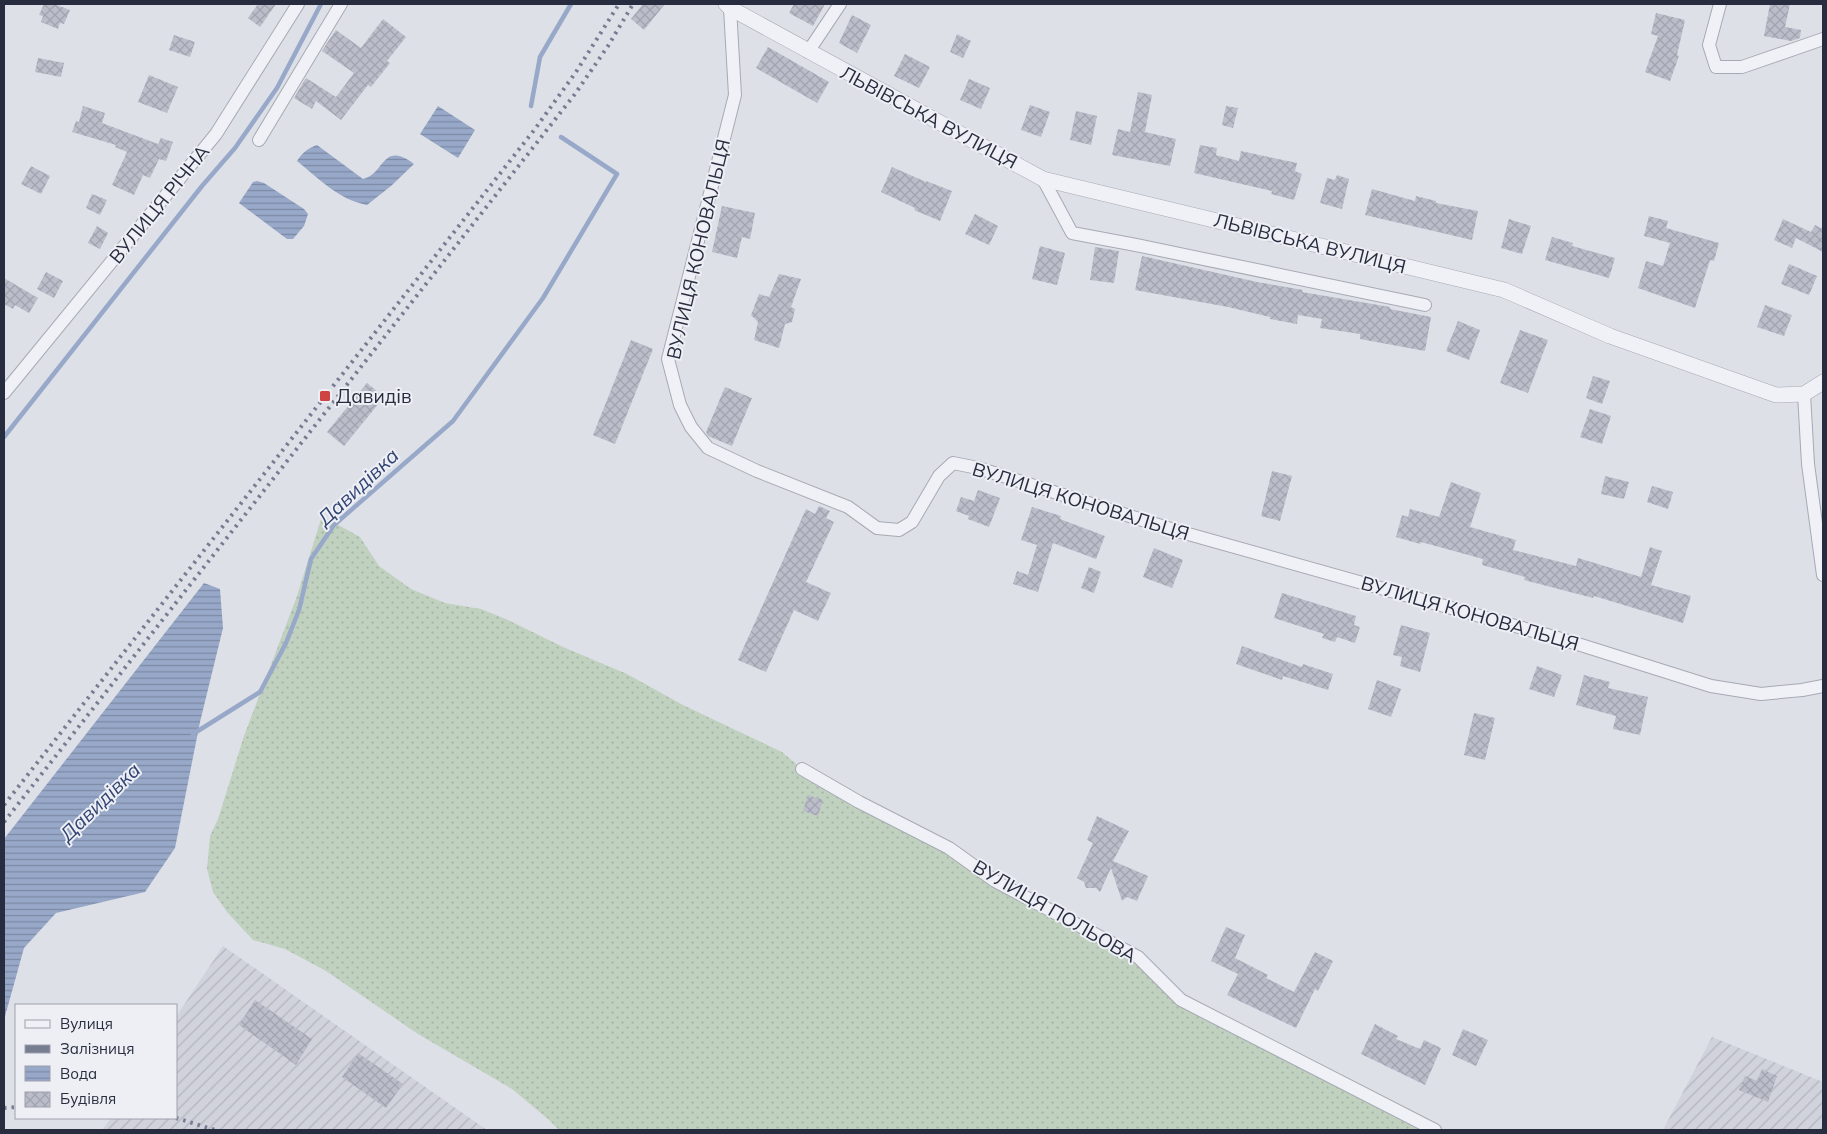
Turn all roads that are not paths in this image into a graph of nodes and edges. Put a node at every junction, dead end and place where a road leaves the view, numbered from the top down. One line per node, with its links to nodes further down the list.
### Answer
1 (298, 4): 12 (street, ВУЛИЦЯ РІЧНА)
2 (341, 4): 8 (street)
3 (840, 4): 7 (street)
4 (1720, 4): 6 (street)
5 (728, 6): 7 (street, ЛЬВІВСЬКА ВУЛИЦЯ); 15 (street, ВУЛИЦЯ КОНОВАЛЬЦЯ)
6 (1823, 39)
7 (808, 52): 9 (street, ЛЬВІВСЬКА ВУЛИЦЯ)
8 (259, 140)
9 (1043, 179): 10 (street); 13 (street, ЛЬВІВСЬКА ВУЛИЦЯ)
10 (1425, 305)
11 (1823, 382): 13 (street)
12 (4, 392)
13 (1804, 394): 14 (street)
14 (1823, 575)
15 (1823, 686)
16 (802, 769): 17 (street, ВУЛИЦЯ ПОЛЬОВА)
17 (1435, 1130)

